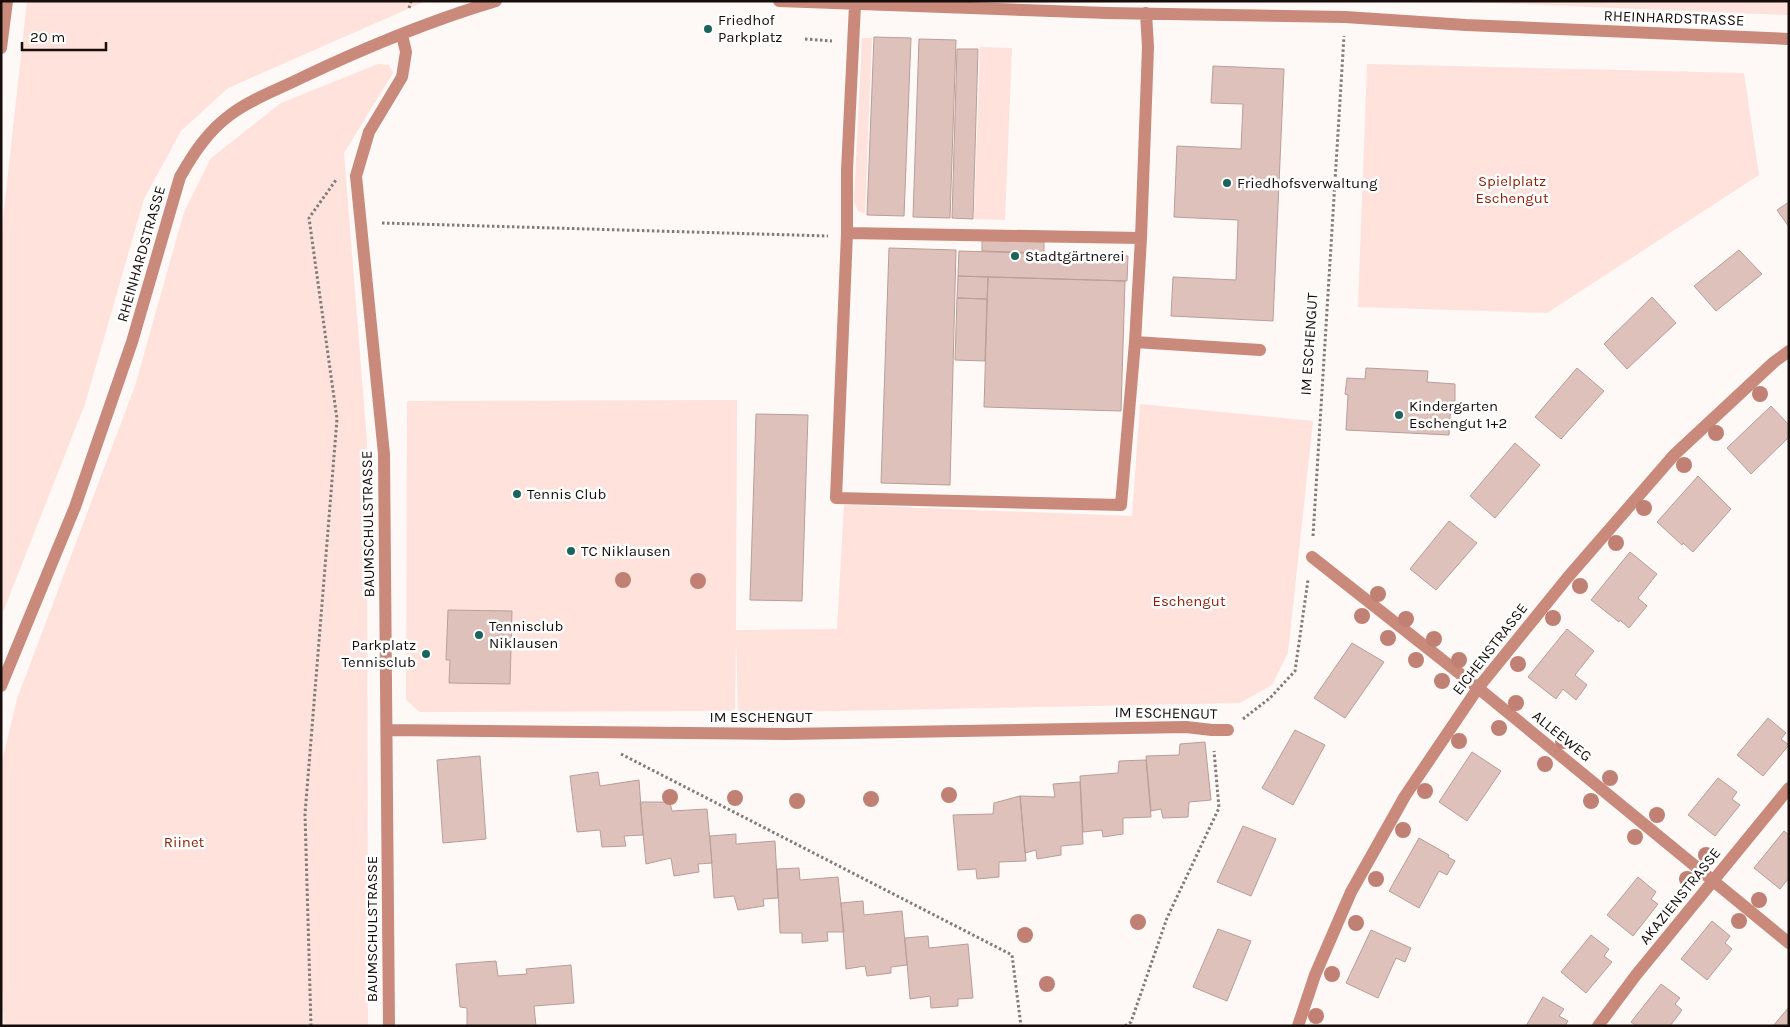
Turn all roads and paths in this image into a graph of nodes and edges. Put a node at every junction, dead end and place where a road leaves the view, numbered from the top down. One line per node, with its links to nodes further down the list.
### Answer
1 (7, 1): 11 (street)
2 (496, 1): 7 (street, RHEINHARDSTRASSE)
3 (779, 1): 4 (street, RHEINHARDSTRASSE)
4 (855, 4): 5 (street, RHEINHARDSTRASSE); 10 (street)
5 (1146, 13): 6 (street, RHEINHARDSTRASSE); 15 (street)
6 (1345, 17): 9 (street, RHEINHARDSTRASSE); 19 (path, IM ESCHENGUT)
7 (402, 35): 13 (street, BAUMSCHULSTRASSE); 20 (street, RHEINHARDSTRASSE)
8 (805, 39): 10 (path)
9 (1789, 39)
10 (852, 42): 14 (street)
11 (1, 48)
12 (336, 179): 29 (path)
13 (361, 224): 14 (path); 22 (street, BAUMSCHULSTRASSE)
14 (847, 235): 15 (street); 16 (street)
15 (1141, 238): 16 (street)
16 (1135, 342): 17 (street)
17 (1260, 350)
18 (1789, 351): 21 (street, EICHENSTRASSE)
19 (1312, 557): 21 (street, ALLEEWEG); 24 (path, IM ESCHENGUT)
20 (1, 686)
21 (1478, 688): 27 (street, ALLEEWEG); 33 (street, EICHENSTRASSE)
22 (387, 730): 23 (street, IM ESCHENGUT); 30 (street, BAUMSCHULSTRASSE)
23 (1212, 730): 24 (street, IM ESCHENGUT); 32 (path)
24 (1228, 730)
25 (614, 750): 31 (path)
26 (1789, 788): 27 (street, AKAZIENSTRASSE)
27 (1713, 881): 28 (street, ALLEEWEG); 34 (street, AKAZIENSTRASSE)
28 (1789, 943)
29 (311, 1026)
30 (389, 1026)
31 (1021, 1026)
32 (1125, 1026)
33 (1298, 1026)
34 (1598, 1026)

